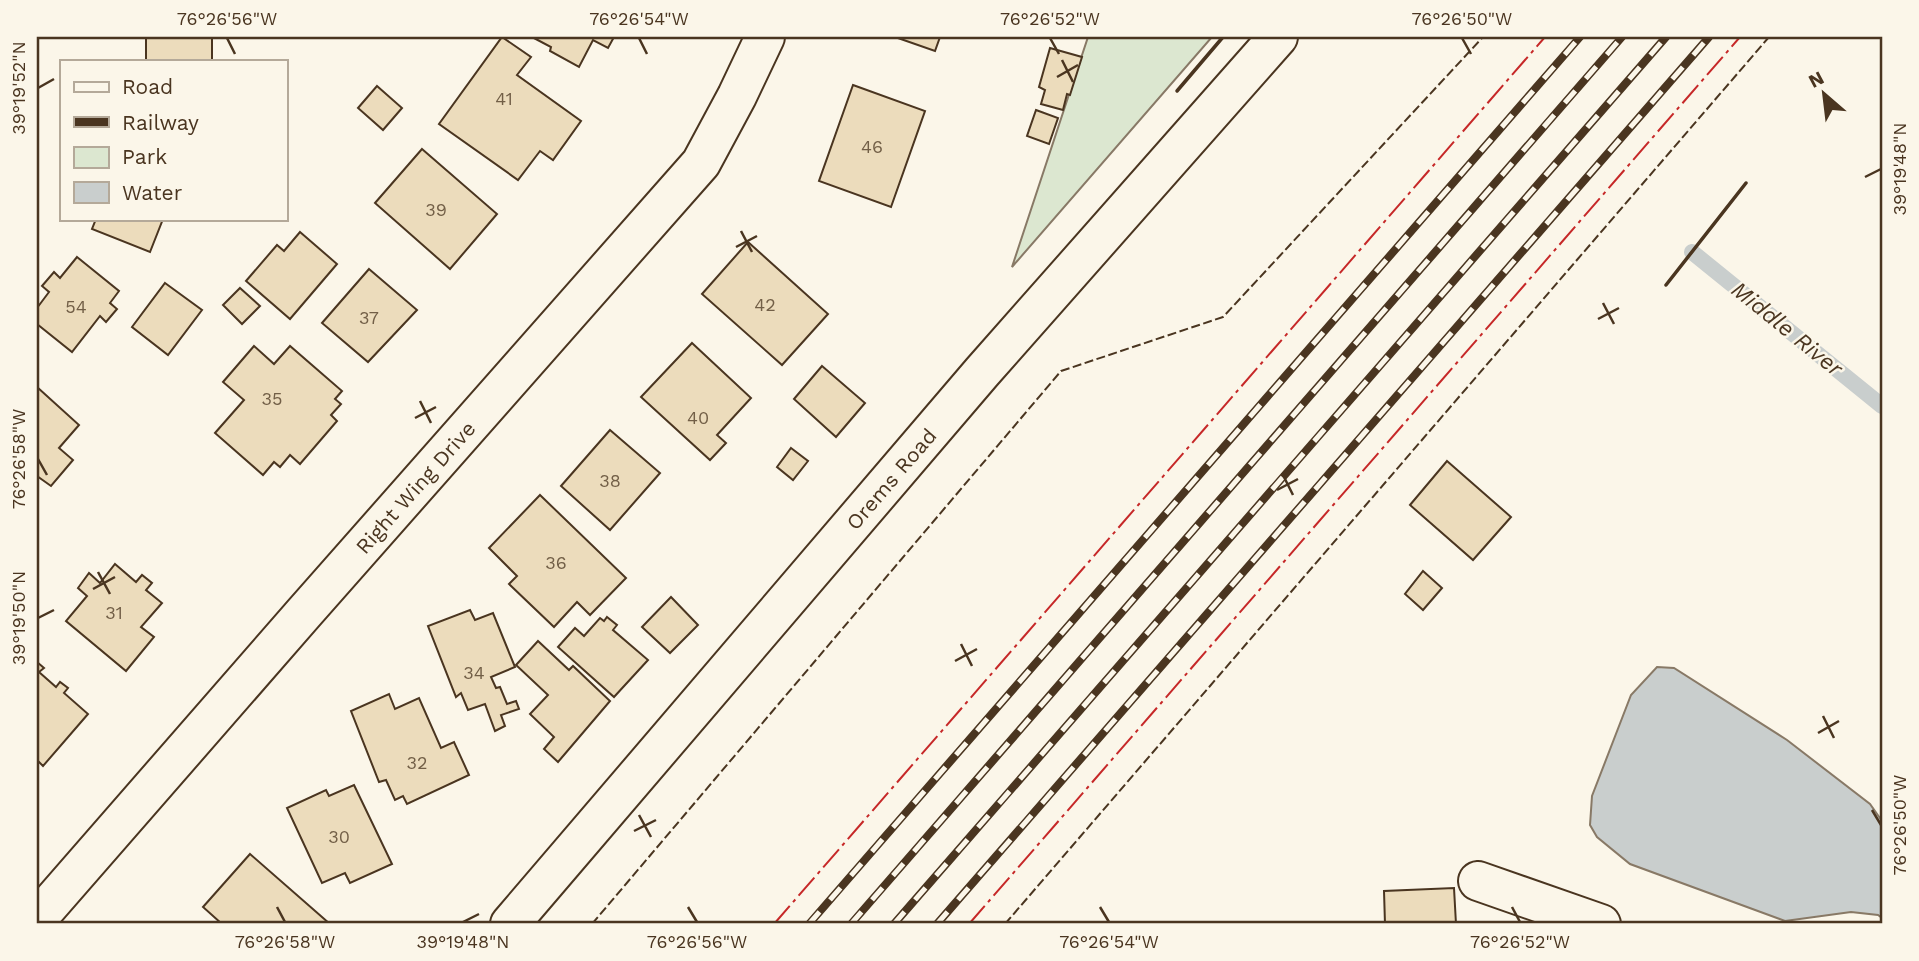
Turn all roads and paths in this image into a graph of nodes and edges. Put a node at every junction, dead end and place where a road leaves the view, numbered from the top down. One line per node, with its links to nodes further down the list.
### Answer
1 (765, 37): 4 (street, Right Wing Drive)
2 (1278, 37): 5 (street, Orems Road)
3 (1478, 881): 6 (street)
4 (37, 919)
5 (510, 924)
6 (1601, 924)

